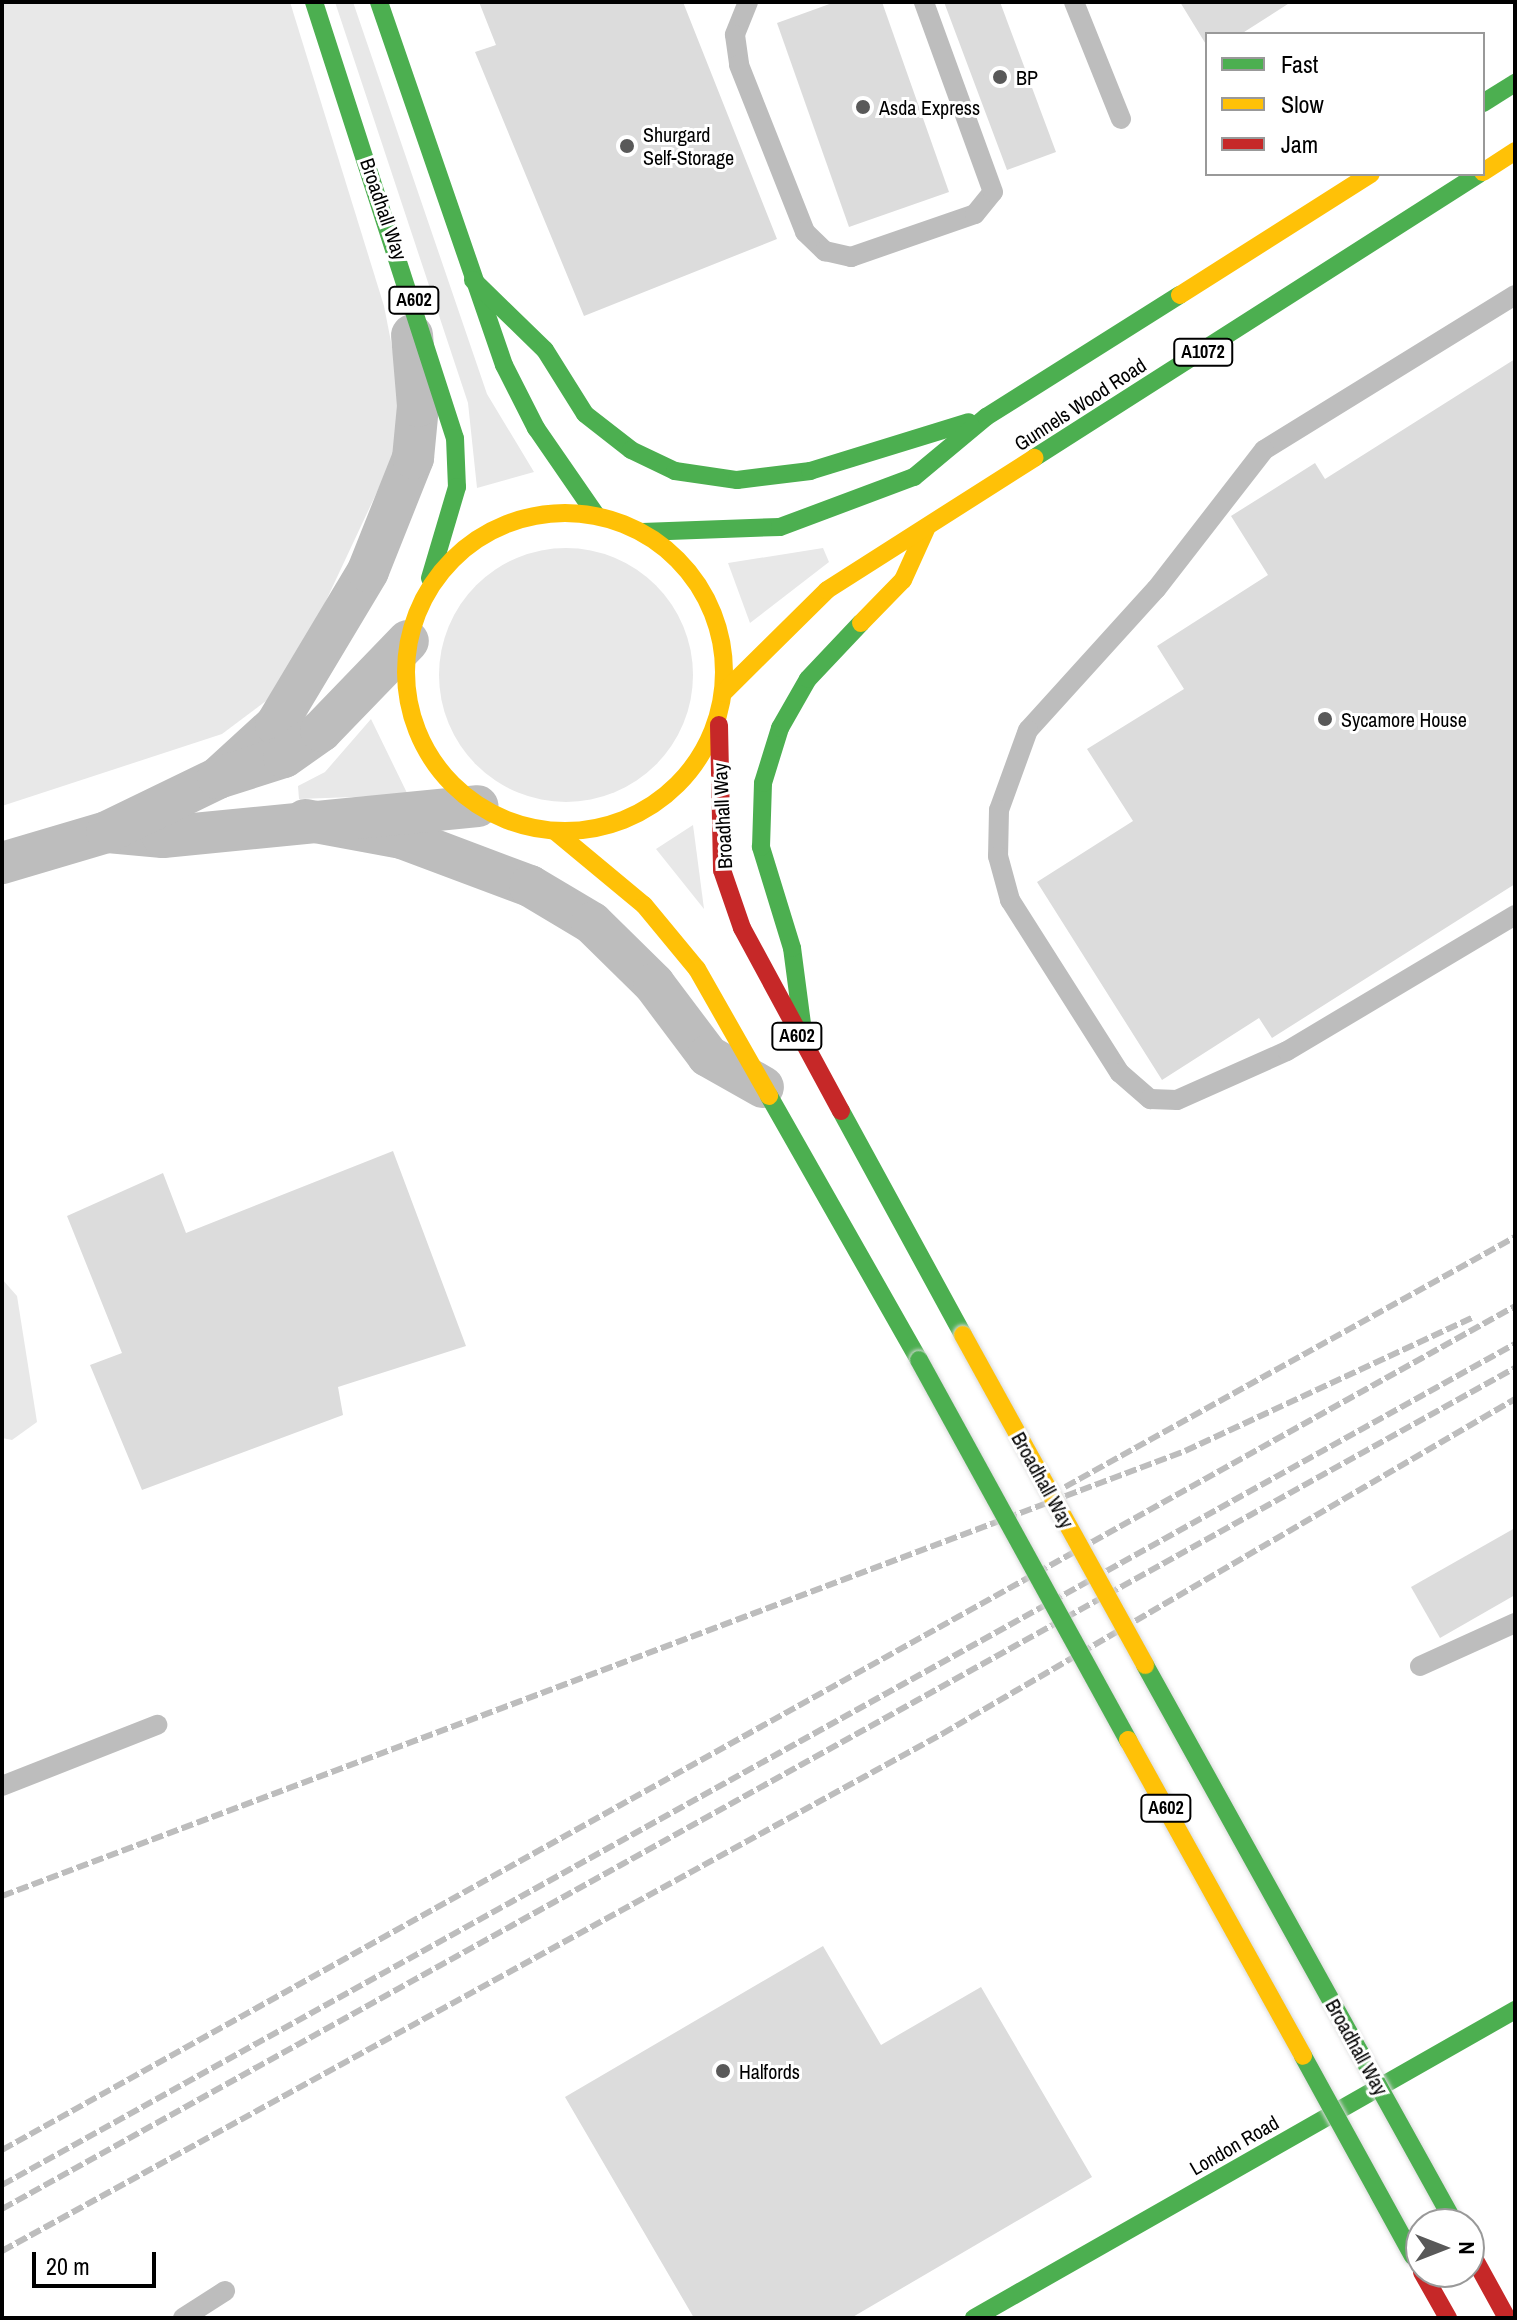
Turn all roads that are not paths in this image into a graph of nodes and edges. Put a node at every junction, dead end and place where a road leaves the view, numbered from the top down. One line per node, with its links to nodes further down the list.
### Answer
1 (314, 2): 13 (main road, Broadhall Way / A602)
2 (379, 2): 14 (main road)
3 (748, 2): 4 (lane)
4 (924, 2)
5 (1074, 2): 8 (lane)
6 (1515, 83): 7 (main road)
7 (1485, 102)
8 (1121, 119)
9 (1515, 151): 10 (main road, Gunnels Wood Road / A1072)
10 (1485, 170)
11 (1368, 176): 16 (main road, Gunnels Wood Road)
12 (1476, 176): 18 (main road, Gunnels Wood Road / A1072)
13 (403, 267): 20 (main road, Broadhall Way / A602); 22 (street)
14 (473, 280): 16 (main road); 17 (main road)
15 (1515, 295): 28 (lane)
16 (986, 417): 19 (main road, Gunnels Wood Road)
17 (596, 515): 19 (main road); 20 (main road)
18 (926, 529): 21 (main road, Gunnels Wood Road / A1072); 29 (main road)
19 (642, 532): 21 (main road, Broadhall Way)
20 (414, 622): 22 (street); 23 (main road)
21 (721, 702): 26 (main road); 29 (main road, Broadhall Way / A602)
22 (218, 778): 25 (street)
23 (477, 806): 24 (street); 26 (main road)
24 (305, 820): 25 (street); 30 (street)
25 (107, 832): 27 (street)
26 (556, 832): 30 (main road, A602)
27 (2, 863)
28 (1515, 915)
29 (805, 1051): 36 (main road, Broadhall Way / A602, bridge)
30 (763, 1087): 37 (main road, A602, bridge)
31 (1515, 1623): 32 (lane)
32 (1420, 1666)
33 (157, 1725): 34 (lane)
34 (2, 1786)
35 (1515, 2010): 42 (main road, London Road)
36 (1446, 2208)
37 (1405, 2241)
38 (1485, 2278): 44 (main road)
39 (1431, 2288): 43 (main road, A602)
40 (225, 2291): 41 (lane)
41 (183, 2318)
42 (974, 2318)
43 (1448, 2318)
44 (1507, 2318)

